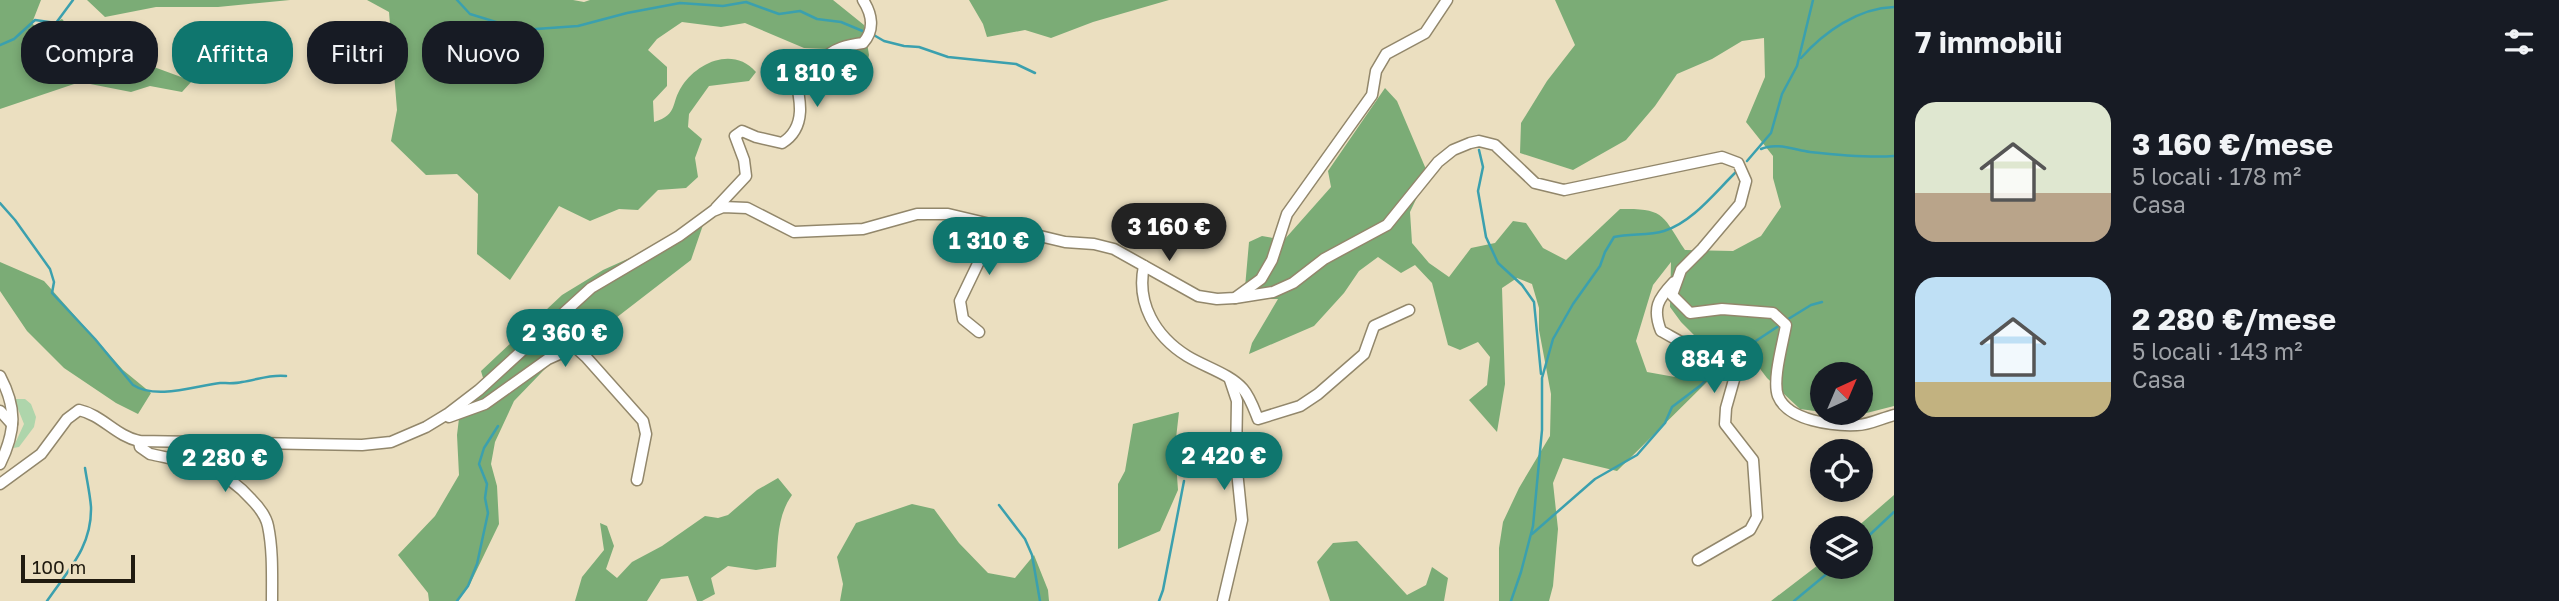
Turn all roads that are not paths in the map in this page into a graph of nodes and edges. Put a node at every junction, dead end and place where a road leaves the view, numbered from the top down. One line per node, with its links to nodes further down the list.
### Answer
1 (863, 0): 3 (street)
2 (1447, 0): 7 (street)
3 (713, 211): 4 (street); 14 (street)
4 (997, 224): 5 (street); 9 (street)
5 (1144, 266): 7 (street); 11 (street)
6 (1675, 282): 7 (street); 13 (street); 20 (street)
7 (1235, 298)
8 (1409, 310): 11 (street)
9 (979, 332)
10 (0, 376): 15 (street)
11 (1230, 379): 22 (street)
12 (0, 411): 15 (street)
13 (1894, 415)
14 (436, 421): 16 (street); 18 (street)
15 (12, 424): 17 (street)
16 (139, 441): 19 (street); 21 (street)
17 (0, 464)
18 (636, 480)
19 (0, 484)
20 (1698, 560)
21 (272, 601)
22 (1223, 601)

